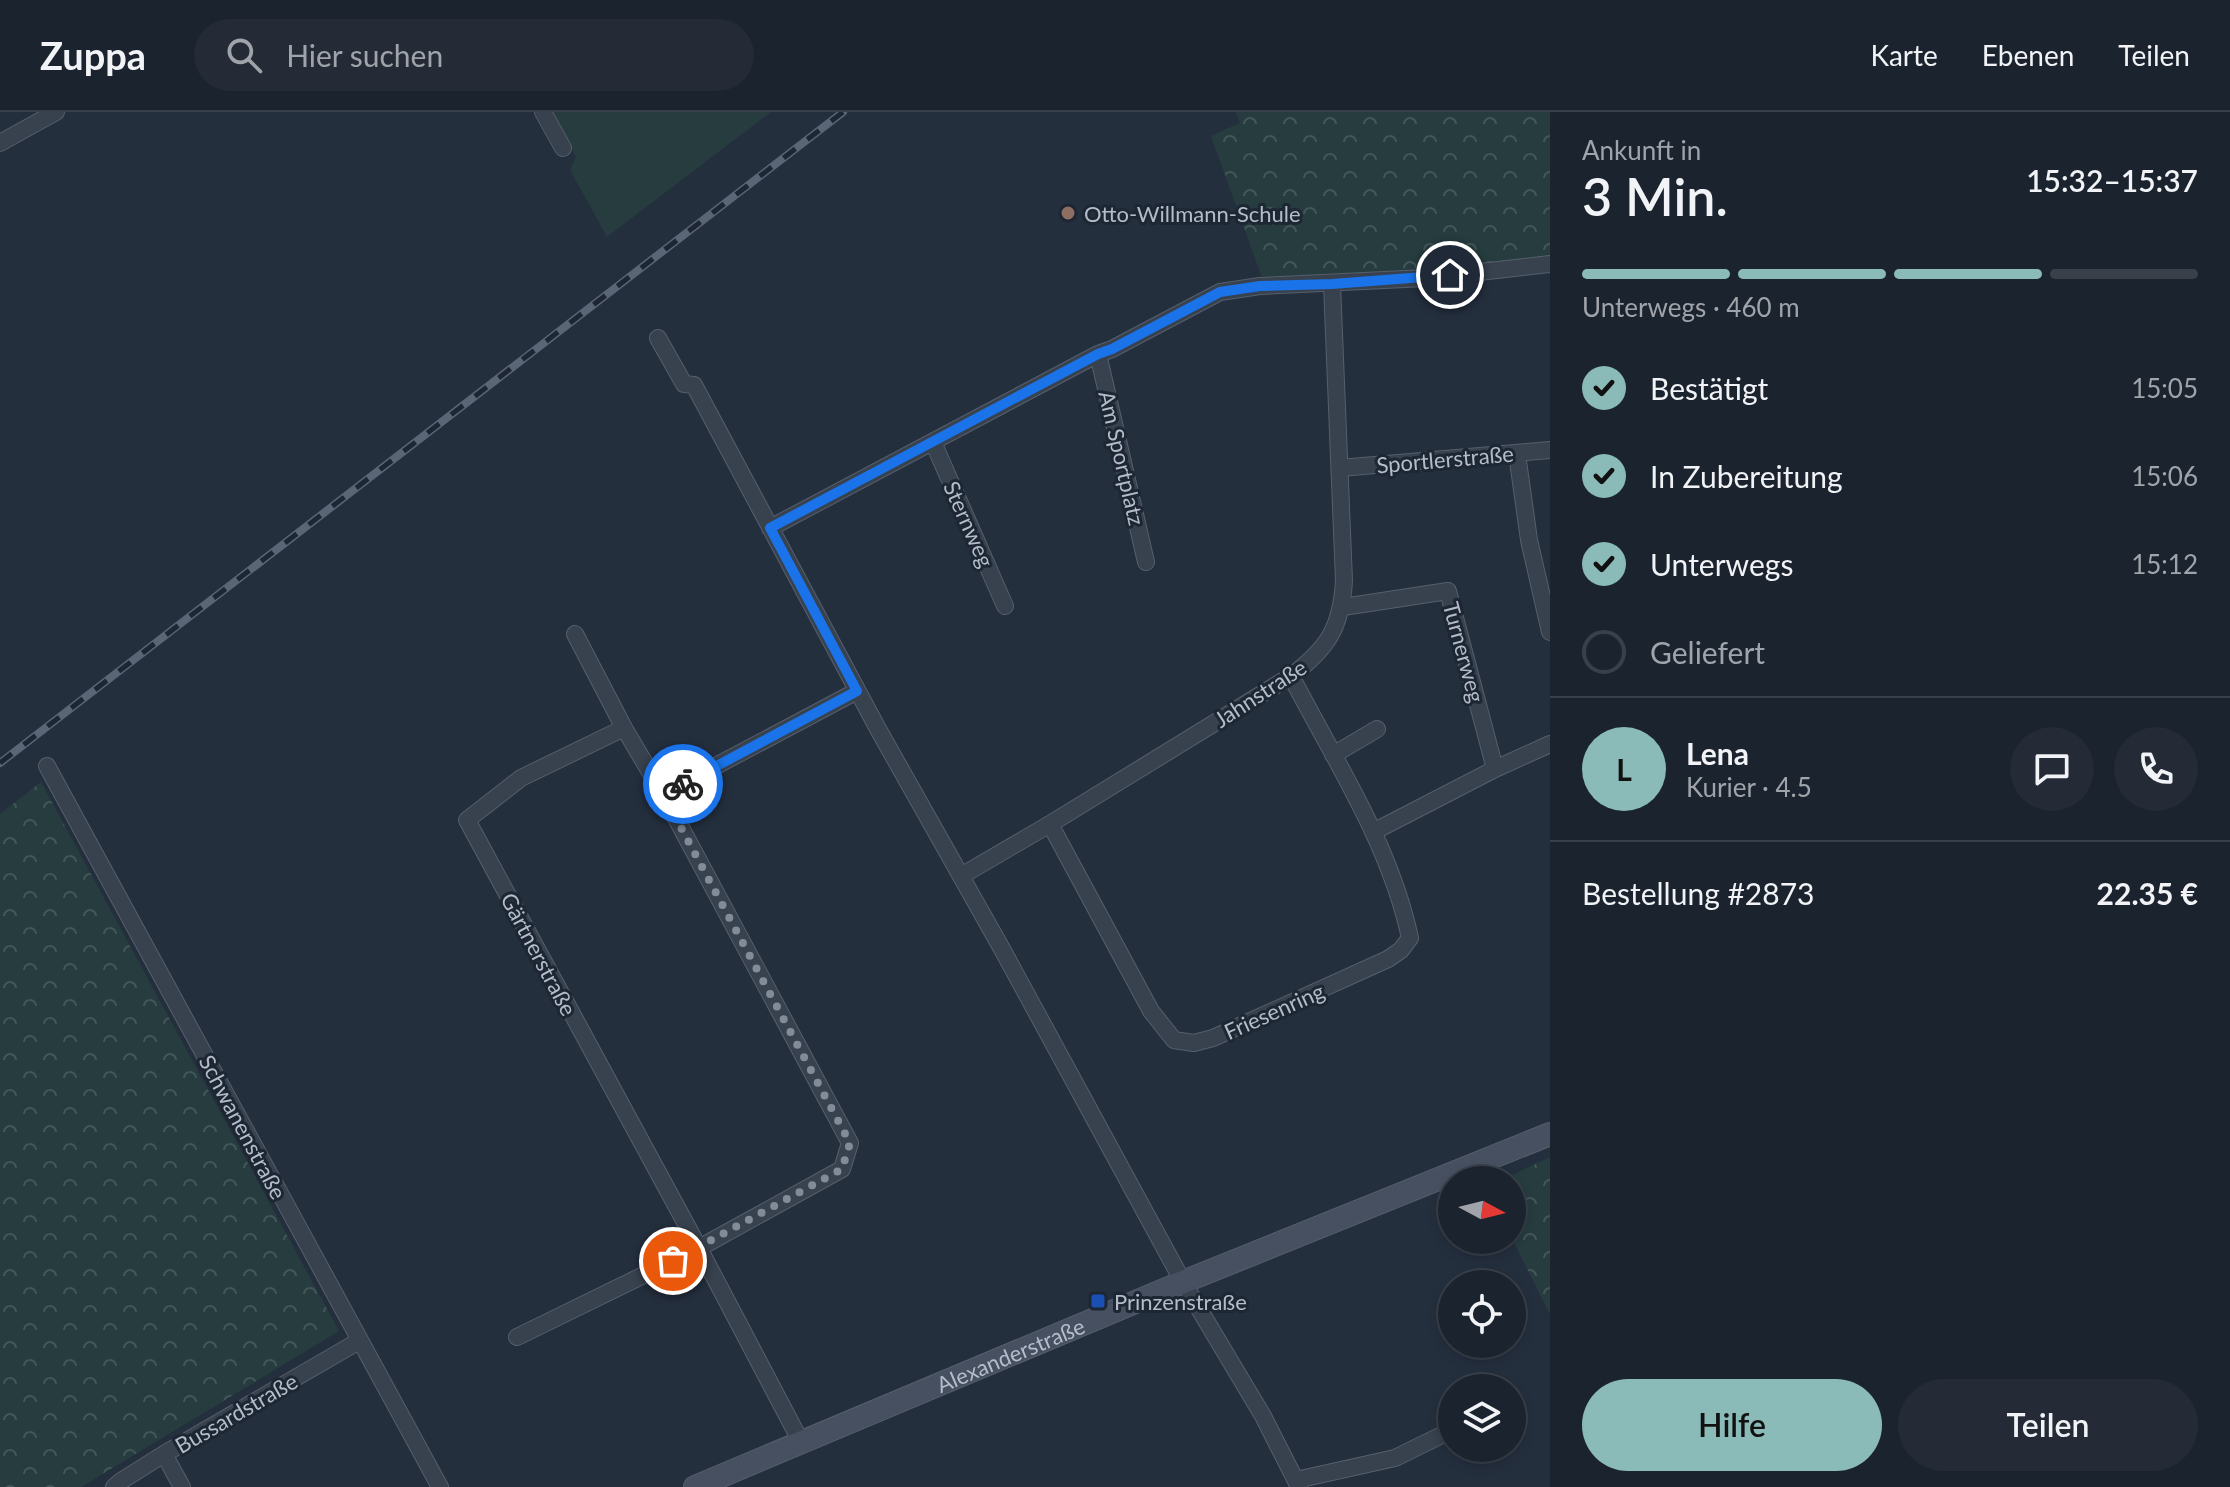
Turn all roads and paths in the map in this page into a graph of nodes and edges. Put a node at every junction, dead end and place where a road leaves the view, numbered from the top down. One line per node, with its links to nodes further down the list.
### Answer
1 (56, 112): 3 (street)
2 (543, 112): 4 (street)
3 (0, 143)
4 (563, 148)
5 (1550, 264): 6 (street)
6 (1332, 284): 8 (street); 12 (street, Jahnstraße)
7 (658, 338): 13 (street)
8 (1098, 354): 9 (street); 14 (street, Am Sportplatz)
9 (933, 442): 13 (street); 15 (street, Sternweg)
10 (1550, 450): 11 (street, Sportlerstraße)
11 (1517, 454): 12 (street, Sportlerstraße); 17 (street)
12 (1340, 468): 16 (street, Jahnstraße)
13 (770, 528): 20 (street)
14 (1146, 562)
15 (1005, 606)
16 (1343, 607): 19 (street, Jahnstraße); 26 (street, Turnerweg)
17 (1550, 632)
18 (575, 634): 21 (street)
19 (1291, 676): 24 (street, Friesenring); 28 (street, Jahnstraße)
20 (857, 691): 27 (street); 30 (street)
21 (624, 728): 27 (street); 32 (street, Gärtnerstraße)
22 (1377, 729): 24 (street)
23 (1550, 744): 26 (street)
24 (1333, 755): 29 (street, Friesenring)
25 (47, 766): 35 (street, Schwanenstraße)
26 (1495, 769): 29 (street)
27 (663, 794): 32 (street)
28 (1050, 824): 29 (street, Friesenring); 30 (street, Jahnstraße)
29 (1373, 832)
30 (961, 876): 33 (street)
31 (1550, 1134): 33 (street, Alexanderstraße)
32 (699, 1248): 34 (street); 37 (street, Gärtnerstraße)
33 (1183, 1282): 37 (street, Alexanderstraße); 39 (street)
34 (517, 1337)
35 (359, 1341): 38 (street, Bussardstraße); 42 (street, Schwanenstraße)
36 (1438, 1437): 39 (street)
37 (801, 1442): 43 (street, Alexanderstraße)
38 (164, 1454): 40 (street, Bussardstraße); 41 (street)
39 (1297, 1484)
40 (114, 1487)
41 (182, 1487)
42 (440, 1487)
43 (695, 1487)

